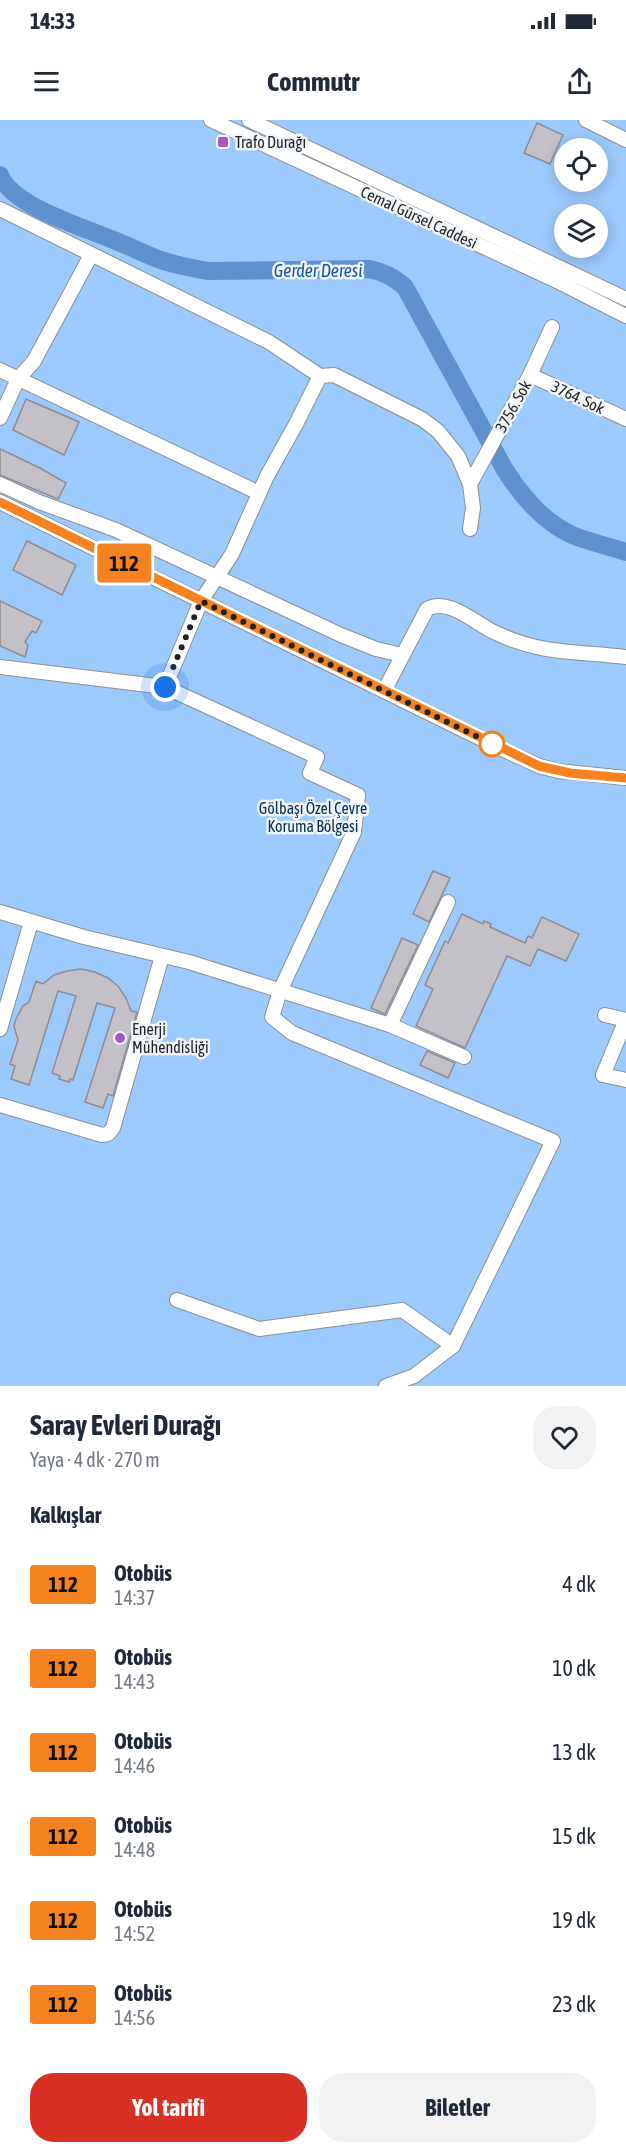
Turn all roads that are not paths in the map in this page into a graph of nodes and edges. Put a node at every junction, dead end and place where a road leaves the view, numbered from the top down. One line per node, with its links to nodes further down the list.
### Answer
1 (211, 120): 8 (street, Cemal Gürsel Caddesi)
2 (249, 120): 7 (street, Cemal Gürsel Caddesi)
3 (586, 120): 4 (street)
4 (626, 140)
5 (0, 209): 6 (street)
6 (91, 255): 12 (street); 13 (street)
7 (626, 299)
8 (626, 316)
9 (552, 327): 11 (street, 3756. Sok)
10 (0, 370): 13 (street)
11 (530, 375): 15 (street, 3764. Sok); 17 (street, 3756. Sok)
12 (320, 376): 17 (street); 18 (street)
13 (18, 379): 14 (street); 18 (street)
14 (0, 418)
15 (626, 419)
16 (0, 484): 21 (street)
17 (470, 484): 20 (street)
18 (259, 493): 21 (street)
19 (0, 502): 22 (street)
20 (470, 529)
21 (216, 578): 22 (street); 23 (street)
22 (201, 601): 26 (street); 27 (street)
23 (402, 655): 24 (street); 27 (street)
24 (626, 657)
25 (0, 667): 26 (street)
26 (165, 687): 33 (street)
27 (384, 691): 28 (street)
28 (626, 778)
29 (448, 903): 35 (street)
30 (0, 912): 31 (street)
31 (31, 922): 32 (street); 36 (street)
32 (162, 956): 33 (street); 39 (street)
33 (280, 991): 35 (street); 41 (street)
34 (605, 1015): 38 (street)
35 (390, 1025): 37 (street)
36 (0, 1029)
37 (464, 1057)
38 (626, 1080)
39 (0, 1105)
40 (177, 1300): 41 (street)
41 (453, 1346): 42 (street)
42 (386, 1386)

